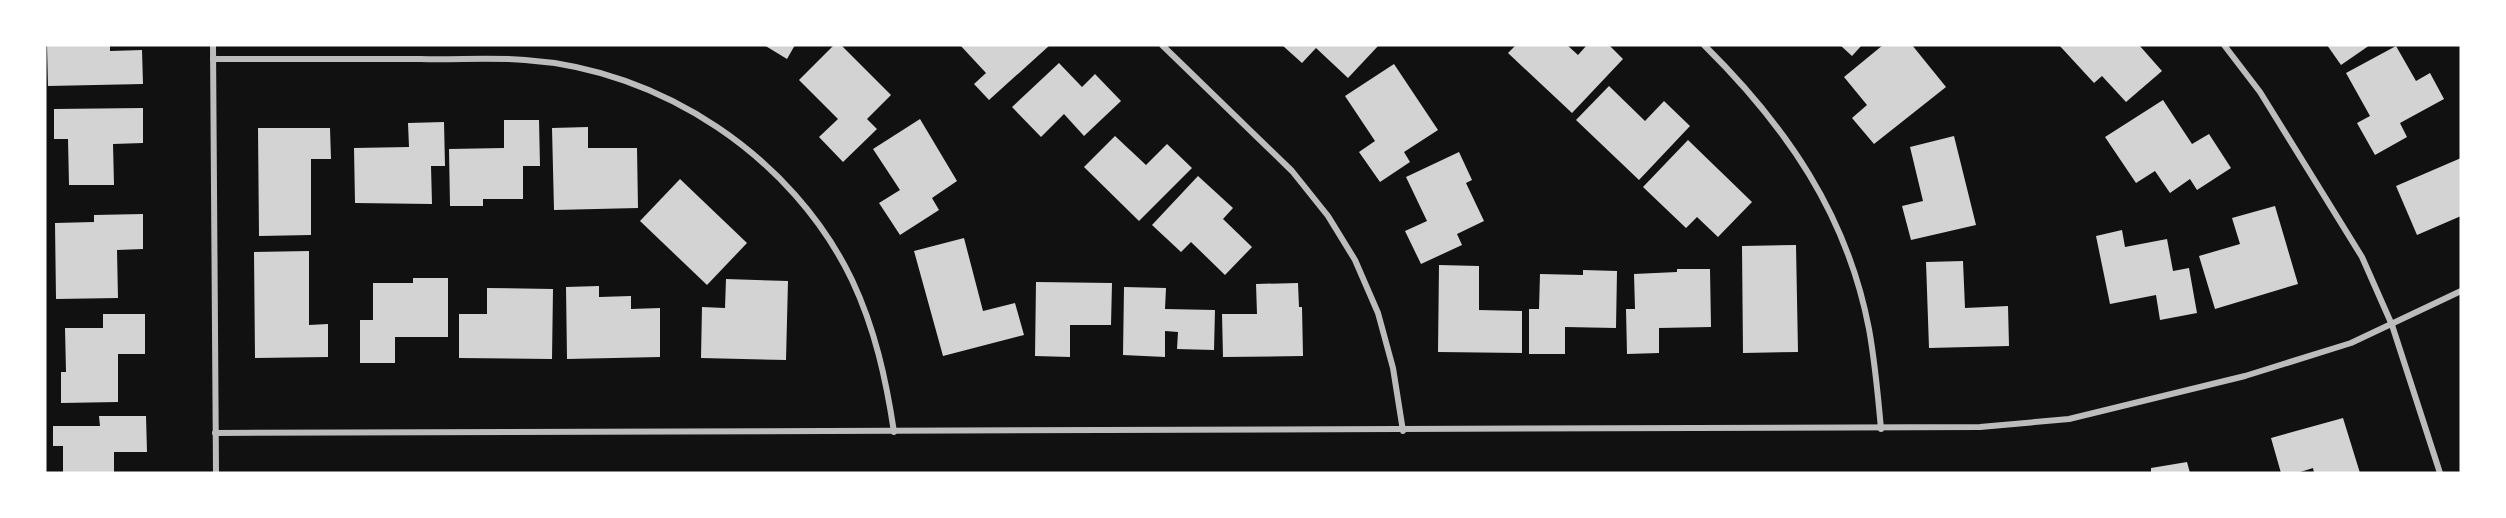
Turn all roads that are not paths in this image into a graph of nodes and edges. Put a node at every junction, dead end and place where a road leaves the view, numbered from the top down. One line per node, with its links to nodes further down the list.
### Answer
1 (213, 45): 5 (street)
2 (1162, 45): 9 (street)
3 (1704, 45): 8 (street)
4 (2224, 45): 7 (street)
5 (213, 59): 10 (street); 11 (street)
6 (2461, 291): 7 (street)
7 (2392, 325): 8 (street); 13 (street)
8 (1881, 429): 9 (street)
9 (1403, 430): 10 (street)
10 (894, 432): 11 (street)
11 (215, 433): 12 (street)
12 (216, 473)
13 (2440, 473)

